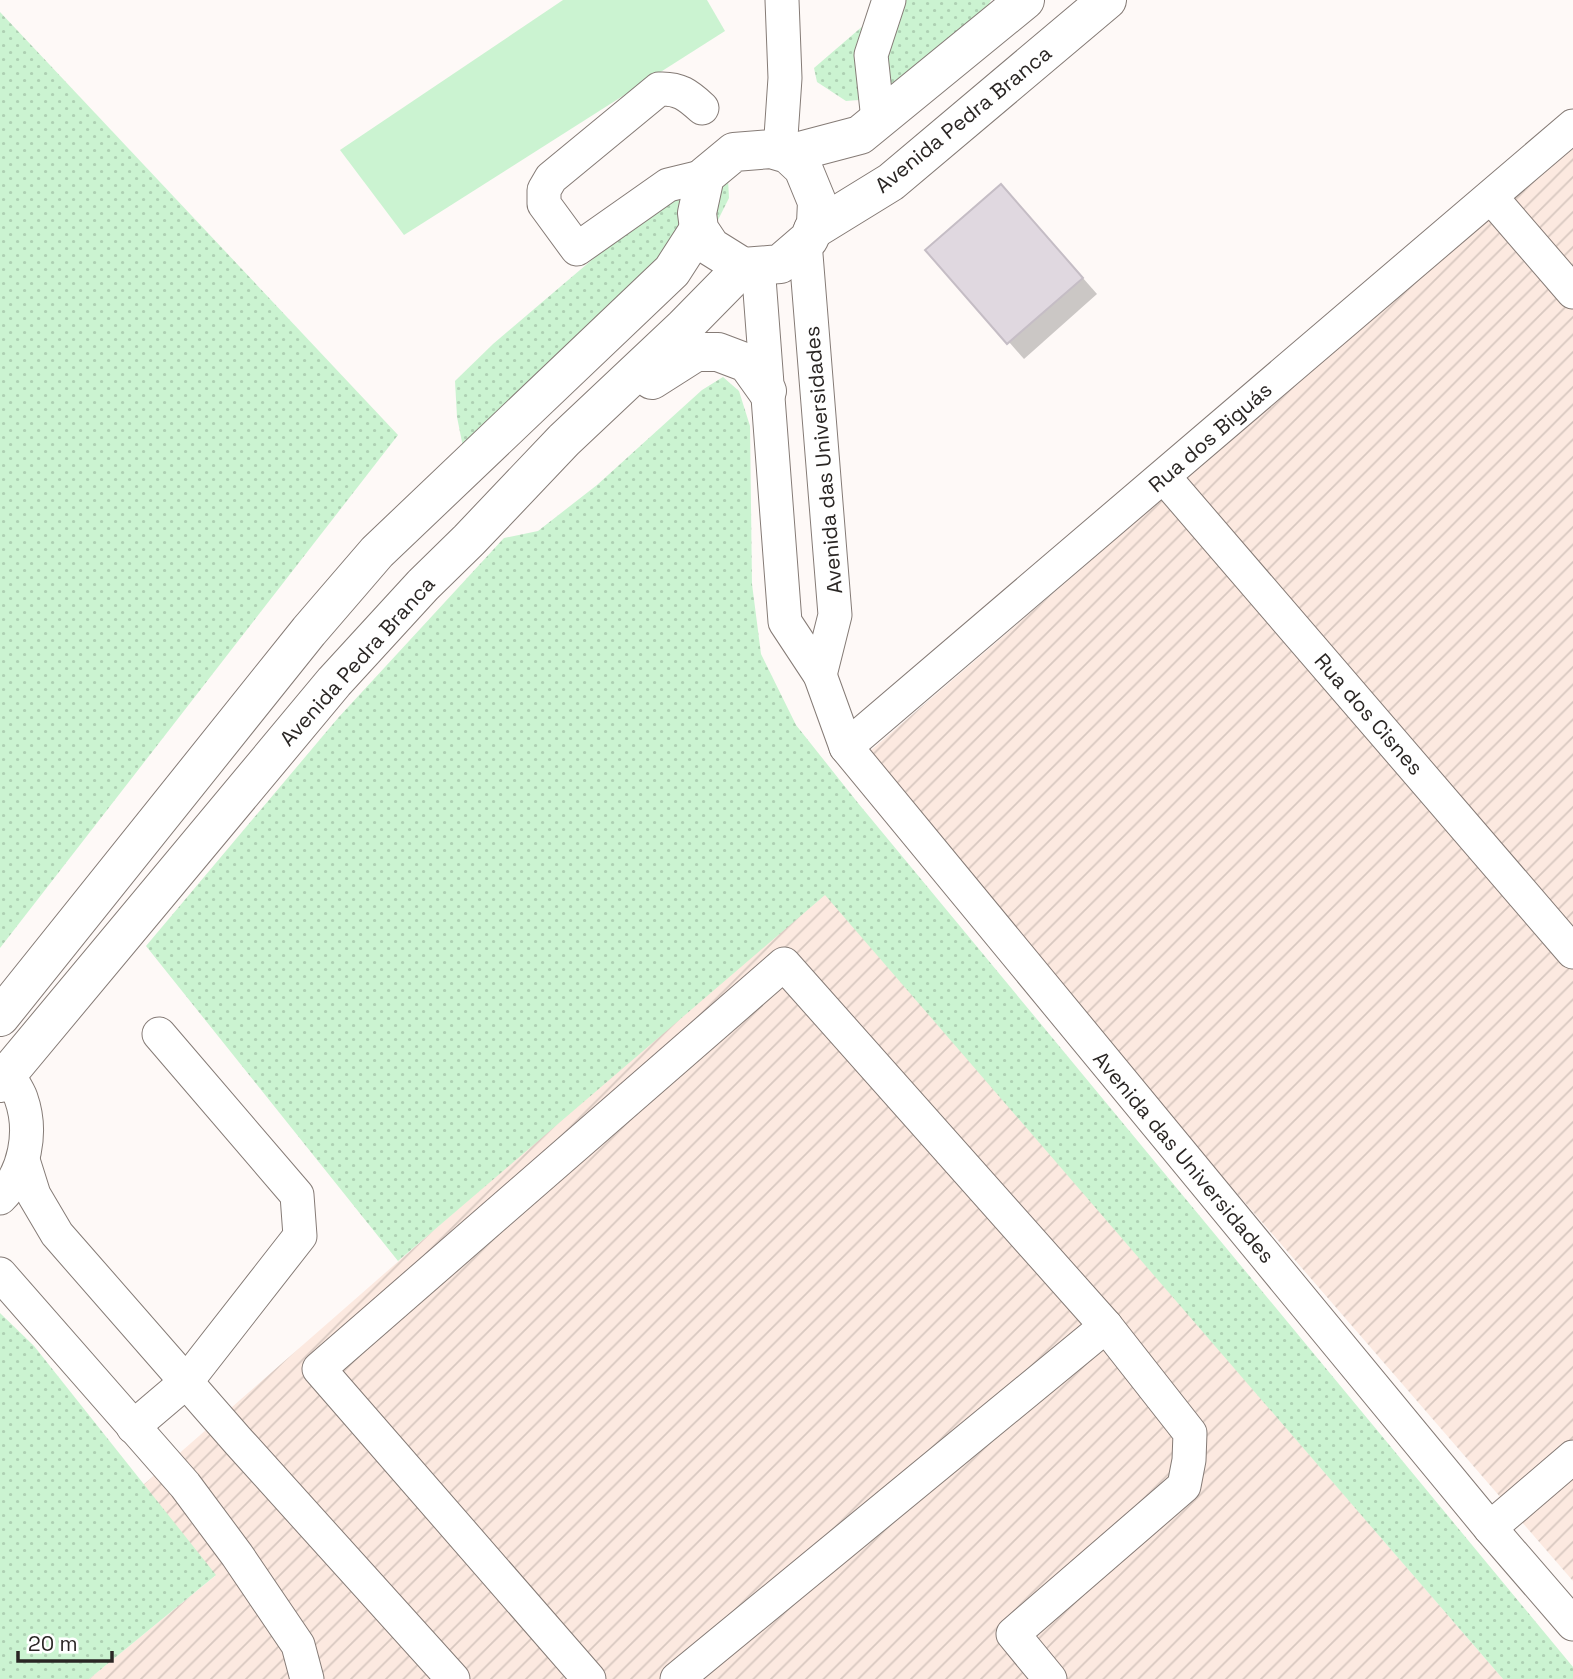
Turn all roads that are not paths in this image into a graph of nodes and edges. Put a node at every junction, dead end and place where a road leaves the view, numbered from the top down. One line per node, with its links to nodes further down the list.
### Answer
1 (782, 0): 8 (street)
2 (889, 0): 6 (street)
3 (1025, 0): 6 (main road)
4 (1107, 0): 12 (main road, Avenida Pedra Branca)
5 (702, 108): 9 (street)
6 (878, 120): 8 (main road)
7 (1573, 126): 10 (street, Rua dos Biguás)
8 (784, 152): 9 (main road); 12 (main road)
9 (705, 176): 11 (main road)
10 (1491, 197): 14 (street); 17 (street, Rua dos Biguás)
11 (699, 229): 13 (main road); 21 (main road)
12 (809, 236): 13 (main road); 18 (street, Avenida das Universidades)
13 (750, 266): 15 (street, Avenida das Universidades); 16 (main road, Avenida Pedra Branca)
14 (1573, 292)
15 (767, 391): 16 (main road); 18 (street, Avenida das Universidades)
16 (564, 440): 23 (main road, Avenida Pedra Branca)
17 (1164, 477): 19 (street, Rua dos Biguás); 20 (street, Rua dos Cisnes)
18 (820, 675): 19 (street, Avenida das Universidades)
19 (846, 747): 31 (street, Avenida das Universidades)
20 (1573, 952)
21 (0, 1017)
22 (159, 1034): 28 (street)
23 (4, 1078): 24 (street)
24 (23, 1160): 25 (street); 28 (street)
25 (0, 1198)
26 (0, 1274): 29 (street)
27 (1107, 1326): 35 (street); 36 (street); 37 (street)
28 (186, 1382): 29 (street); 34 (street)
29 (133, 1427): 33 (street)
30 (1573, 1457): 31 (street)
31 (1490, 1528): 32 (street, Avenida das Universidades)
32 (1573, 1624)
33 (307, 1679)
34 (453, 1679)
35 (589, 1679)
36 (677, 1679)
37 (1050, 1679)

